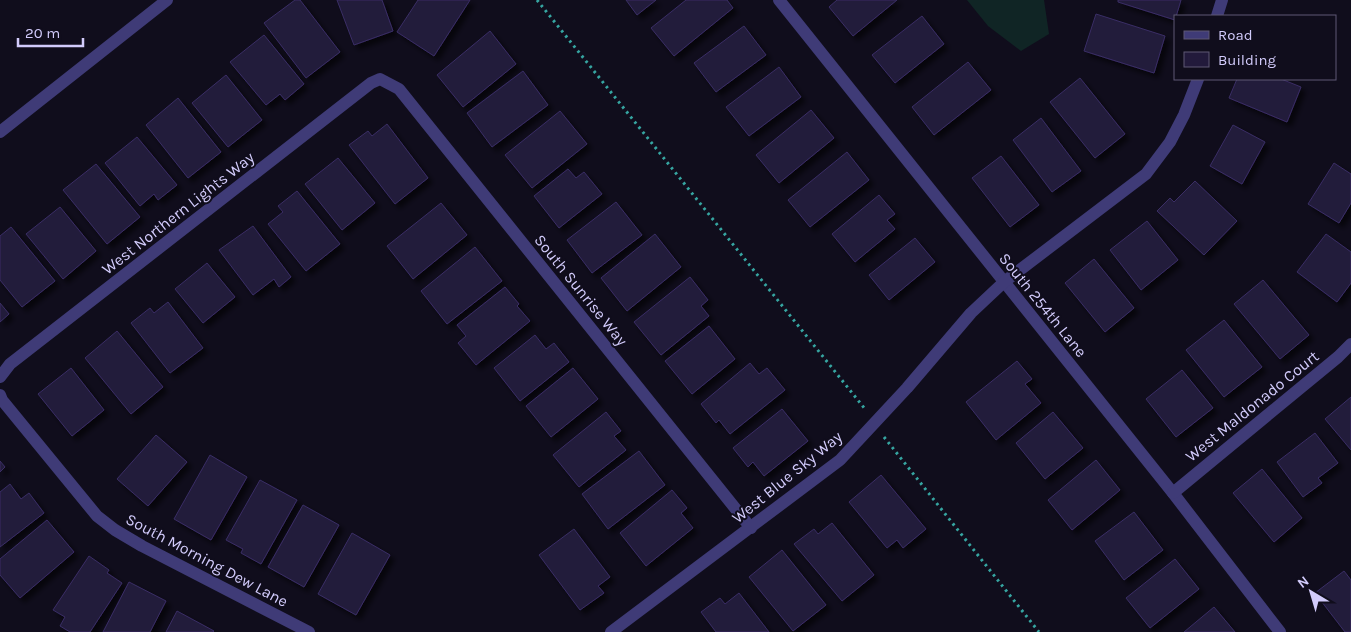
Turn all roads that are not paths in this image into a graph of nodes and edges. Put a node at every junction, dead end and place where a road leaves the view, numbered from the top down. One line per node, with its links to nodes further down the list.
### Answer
1 (167, 0): 7 (street)
2 (779, 0): 8 (street, South 254th Lane)
3 (1222, 0): 4 (street)
4 (1217, 15)
5 (380, 79): 10 (street, West Northern Lights Way); 13 (street, South Sunrise Way)
6 (1198, 80): 8 (street, West Blue Sky Way)
7 (0, 132)
8 (1004, 282): 12 (street, South 254th Lane); 13 (street, West Blue Sky Way)
9 (1351, 344): 12 (street, West Maldonado Court)
10 (0, 377)
11 (0, 395): 14 (street, South Morning Dew Lane)
12 (1173, 493): 16 (street, South 254th Lane)
13 (751, 528): 15 (street, West Blue Sky Way)
14 (310, 632)
15 (611, 632)
16 (1280, 632)

